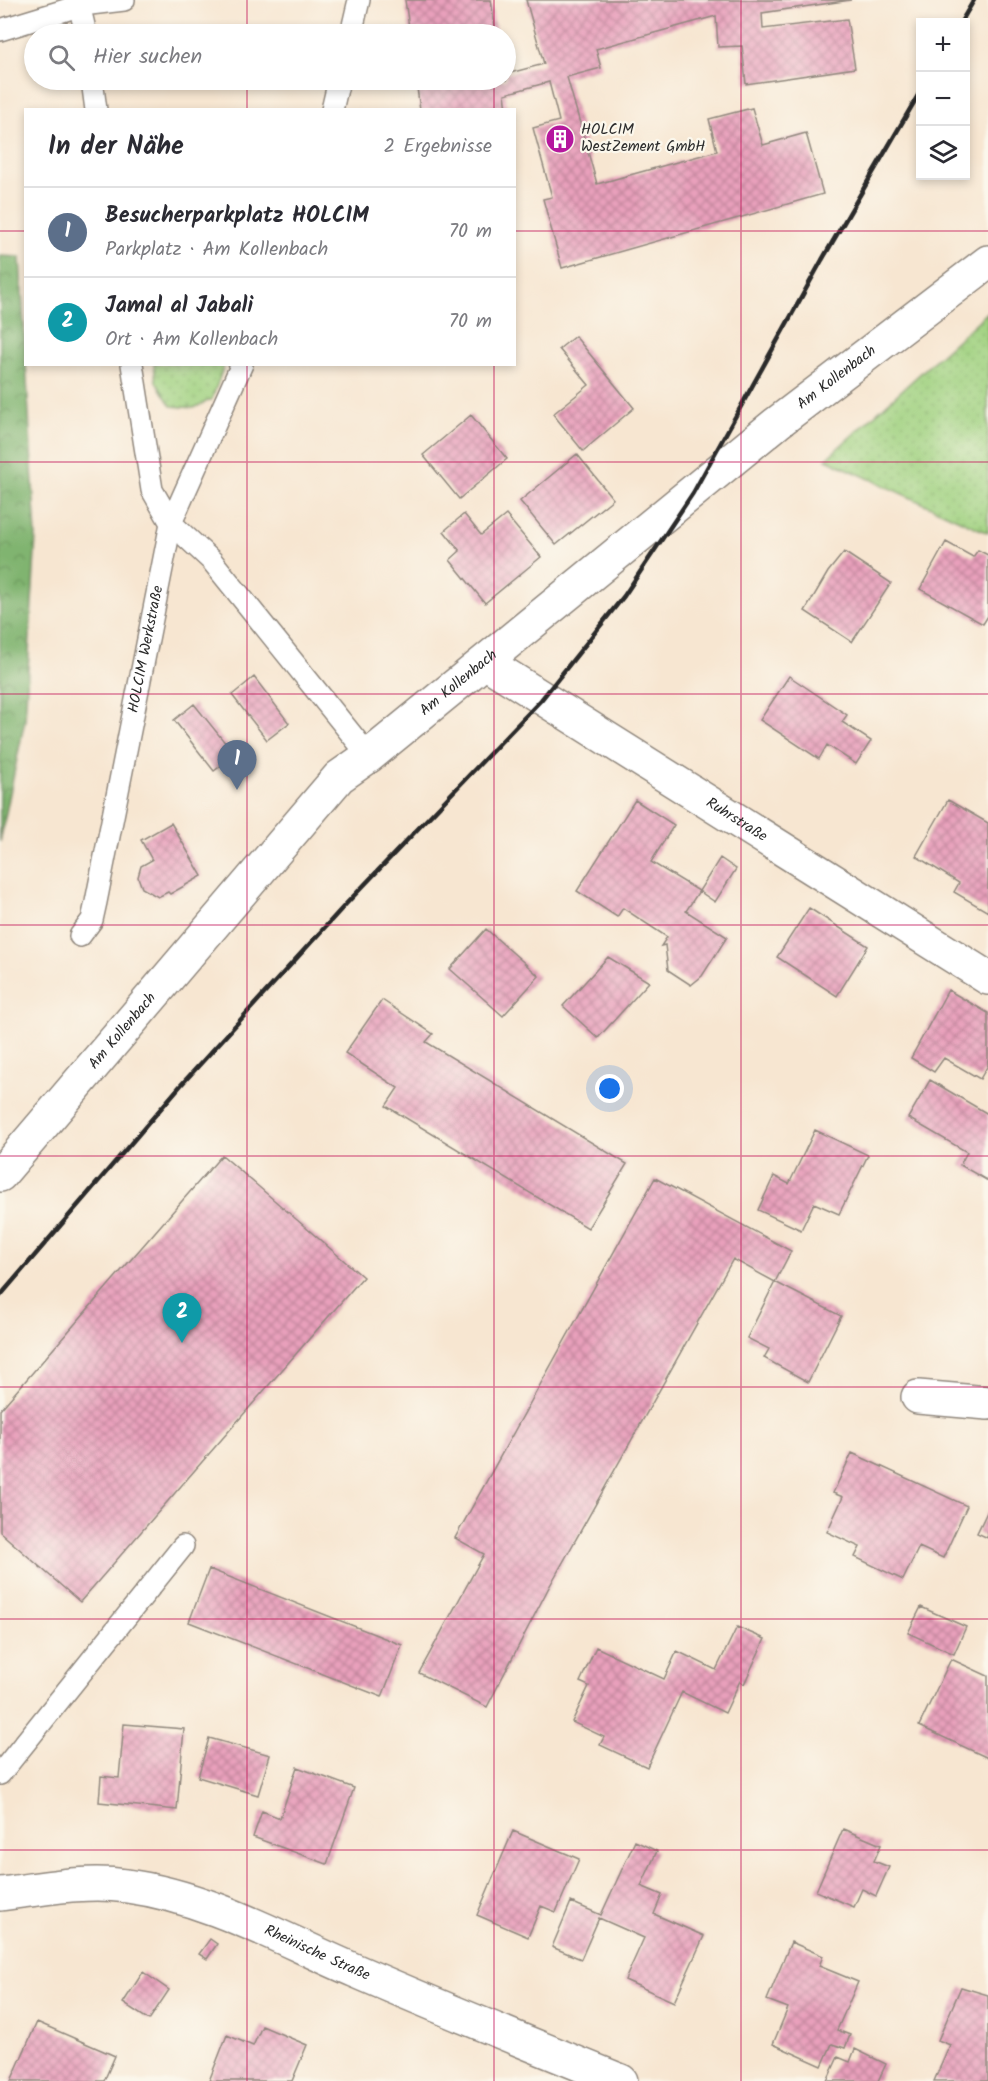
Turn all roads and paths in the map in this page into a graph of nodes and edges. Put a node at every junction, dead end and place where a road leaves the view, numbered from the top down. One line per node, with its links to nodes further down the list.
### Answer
1 (124, 0): 3 (lane)
2 (359, 0): 5 (lane)
3 (80, 2): 4 (lane); 6 (lane)
4 (84, 24)
5 (353, 24)
6 (0, 30)
7 (93, 90): 9 (lane)
8 (337, 90): 10 (lane)
9 (96, 108)
10 (332, 108)
11 (988, 262): 15 (street, Am Kollenbach)
12 (132, 366): 14 (lane)
13 (241, 366): 14 (lane, HOLCIM Werkstraße)
14 (171, 523): 16 (lane); 17 (lane, HOLCIM Werkstraße)
15 (484, 662): 16 (street, Am Kollenbach); 18 (street, Ruhrstraße)
16 (369, 756): 19 (street, Am Kollenbach)
17 (80, 936)
18 (988, 978)
19 (0, 1175)
20 (918, 1396): 21 (street)
21 (988, 1403)
22 (183, 1546): 23 (lane)
23 (0, 1774)
24 (0, 1894): 25 (street, Rheinische Straße)
25 (621, 2081)

